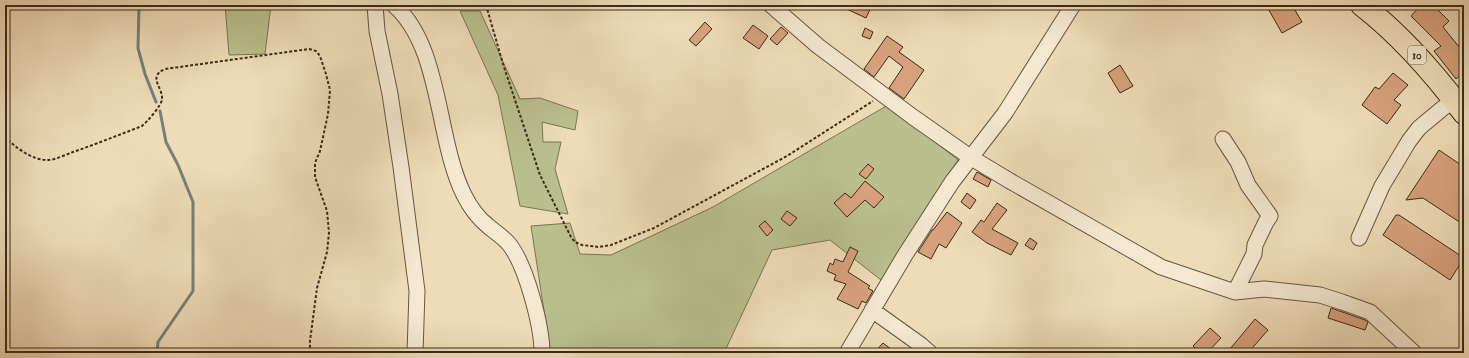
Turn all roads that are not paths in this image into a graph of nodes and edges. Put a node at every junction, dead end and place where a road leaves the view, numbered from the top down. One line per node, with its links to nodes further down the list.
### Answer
1 (375, 5): 12 (street)
2 (394, 5): 13 (street)
3 (771, 5): 8 (street)
4 (1073, 5): 8 (street)
5 (1362, 5): 6 (highway, 10)
6 (1461, 103): 9 (street)
7 (1223, 139): 10 (street)
8 (970, 157): 10 (street); 11 (street)
9 (1359, 238)
10 (1235, 292): 16 (street)
11 (872, 310): 14 (street); 15 (street)
12 (415, 353)
13 (542, 353)
14 (846, 353)
15 (930, 353)
16 (1414, 353)

